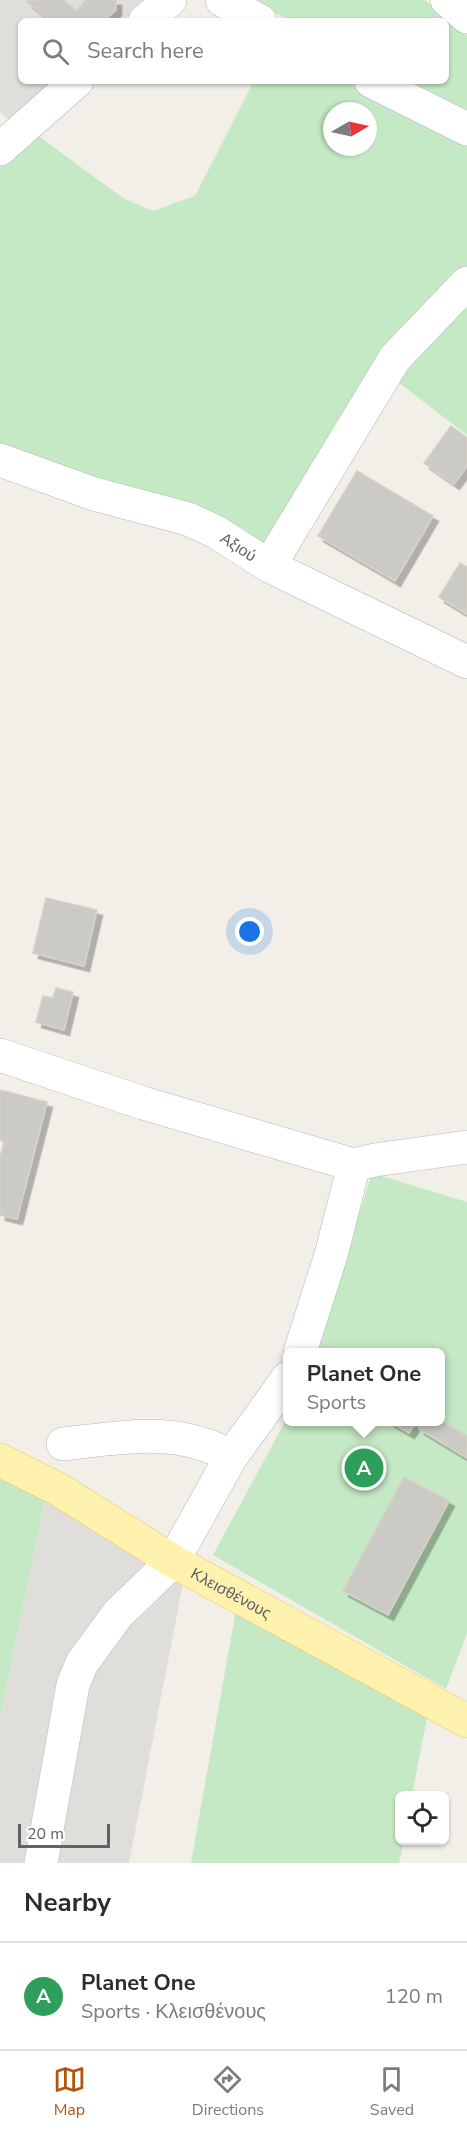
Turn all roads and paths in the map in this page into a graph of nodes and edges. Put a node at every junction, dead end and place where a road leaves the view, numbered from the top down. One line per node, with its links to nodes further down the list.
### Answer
1 (222, 0): 2 (street)
2 (255, 18)
3 (74, 84): 6 (street)
4 (377, 84): 5 (street)
5 (467, 129)
6 (0, 149)
7 (467, 283): 9 (street)
8 (0, 460): 9 (street, Αξιού)
9 (269, 566): 10 (street, Αξιού)
10 (467, 662)
11 (0, 1055): 13 (street)
12 (467, 1147): 13 (street)
13 (354, 1165): 14 (street)
14 (302, 1348)
15 (283, 1384): 17 (street)
16 (63, 1444): 17 (street)
17 (231, 1457): 19 (street)
18 (0, 1460): 19 (main road, Κλεισθένους)
19 (173, 1561): 20 (main road, Κλεισθένους); 21 (street)
20 (467, 1721)
21 (41, 1863)

